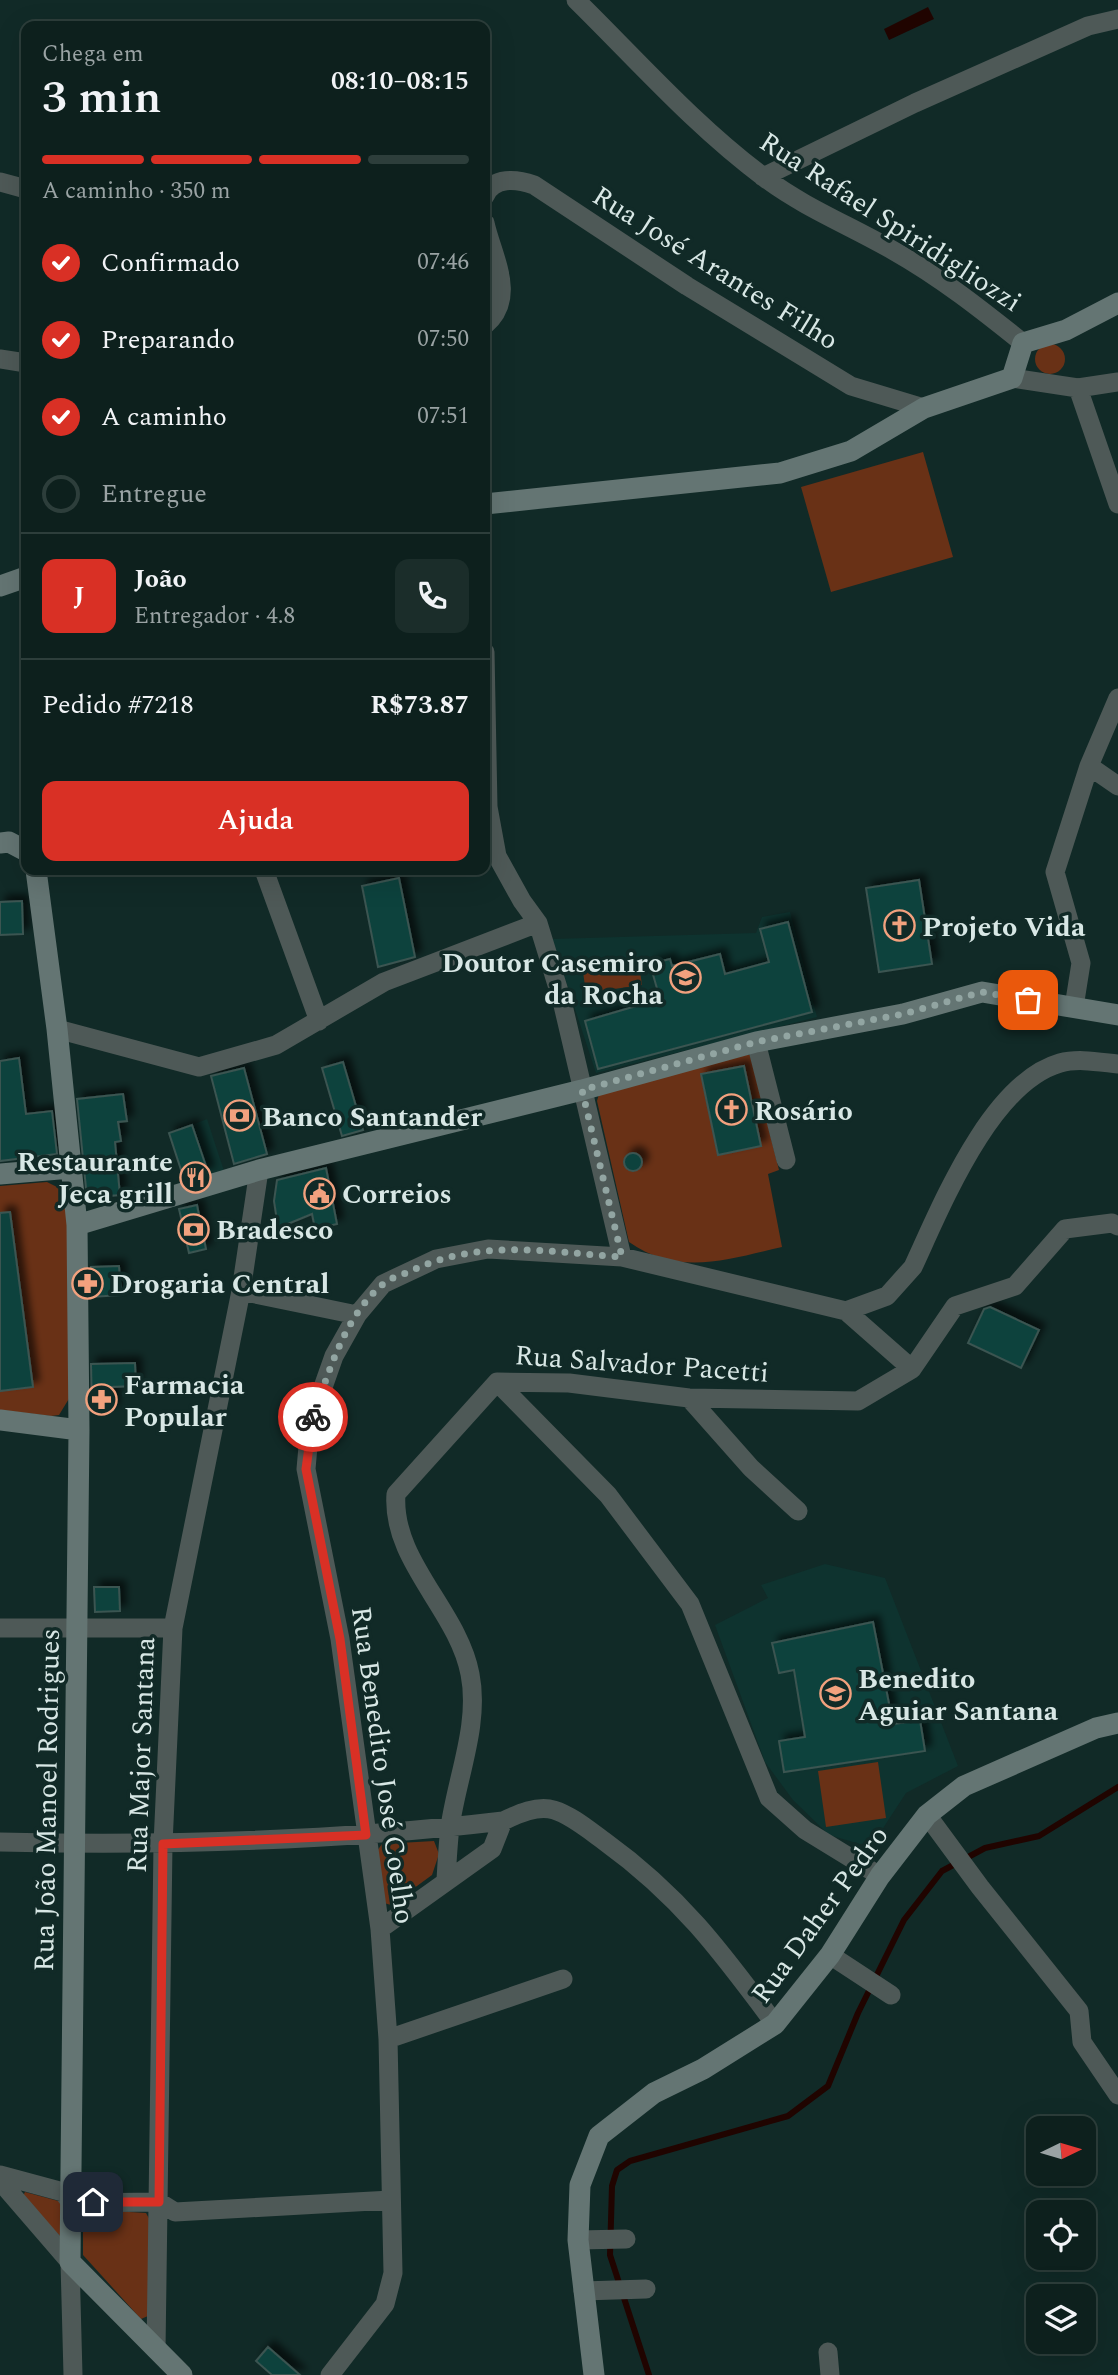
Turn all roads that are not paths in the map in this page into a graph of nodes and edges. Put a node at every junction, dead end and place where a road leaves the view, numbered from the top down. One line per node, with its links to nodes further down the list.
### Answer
1 (576, 0): 3 (street, Rua Rafael Spiridigliozzi)
2 (1118, 19): 3 (street)
3 (763, 177): 10 (street, Rua Rafael Spiridigliozzi)
4 (0, 182): 5 (street)
5 (21, 188)
6 (490, 188): 16 (street, Rua José Arantes Filho)
7 (490, 237): 9 (street)
8 (1118, 303): 10 (street)
9 (490, 320)
10 (1023, 343): 13 (street)
11 (0, 359): 12 (street)
12 (21, 362)
13 (1012, 379): 15 (street); 16 (street)
14 (1118, 382): 15 (street)
15 (1079, 388): 18 (street)
16 (924, 408): 17 (street)
17 (490, 503)
18 (1118, 503)
19 (21, 579): 20 (street)
20 (0, 586)
21 (1118, 698): 22 (street)
22 (1090, 766): 23 (street); 30 (street)
23 (1118, 786)
24 (490, 818): 29 (street)
25 (0, 843): 26 (street)
26 (21, 848)
27 (37, 875): 33 (street, Rua João Manoel Rodrigues)
28 (266, 875): 32 (street)
29 (538, 923): 32 (street); 36 (street)
30 (1074, 1007): 31 (street); 34 (street)
31 (1118, 1015)
32 (319, 1021): 33 (street)
33 (57, 1028): 38 (street, Rua João Manoel Rodrigues)
34 (756, 1042): 36 (street); 37 (street)
35 (1118, 1064): 45 (street)
36 (582, 1090): 39 (street); 43 (street)
37 (786, 1160)
38 (71, 1168): 40 (street); 41 (street, Rua João Manoel Rodrigues)
39 (259, 1170): 41 (street); 44 (street, Rua Major Santana)
40 (0, 1174)
41 (77, 1225): 51 (street, Rua João Manoel Rodrigues)
42 (1118, 1226): 47 (street)
43 (622, 1257): 45 (street, Rua Benedito José Coelho); 46 (street, Rua Benedito José Coelho)
44 (241, 1291): 46 (street); 53 (street, Rua Major Santana)
45 (846, 1311): 47 (street)
46 (357, 1315): 60 (street, Rua Benedito José Coelho)
47 (912, 1369): 49 (street, Rua Salvador Pacetti)
48 (497, 1382): 49 (street, Rua Salvador Pacetti); 59 (street, Rua Salvador Pacetti); 64 (street)
49 (689, 1398): 52 (street)
50 (0, 1420): 51 (street)
51 (79, 1430): 55 (street, Rua João Manoel Rodrigues)
52 (798, 1511)
53 (173, 1628): 55 (street); 63 (street, Rua Major Santana)
54 (0, 1629): 55 (street)
55 (76, 1629): 62 (street, Rua João Manoel Rodrigues)
56 (1118, 1723): 57 (street, Rua Daher Pedro)
57 (927, 1815): 64 (street, Rua Daher Pedro); 72 (street)
58 (503, 1821): 59 (street); 65 (street); 70 (street)
59 (450, 1827): 60 (street); 65 (street, Rua Salvador Pacetti)
60 (366, 1835): 63 (street); 66 (street, Rua Benedito José Coelho)
61 (0, 1842): 62 (street)
62 (74, 1844): 63 (street); 79 (street, Rua João Manoel Rodrigues)
63 (163, 1844): 78 (street, Rua Major Santana)
64 (880, 1876): 67 (street, Rua Daher Pedro)
65 (446, 1880): 66 (street)
66 (380, 1929): 71 (street, Rua Benedito José Coelho)
67 (836, 1958): 69 (street); 70 (street, Rua Daher Pedro)
68 (564, 1979): 71 (street)
69 (885, 1991)
70 (775, 2024): 81 (street, Rua Daher Pedro)
71 (388, 2039): 77 (street, Rua Benedito José Coelho)
72 (1082, 2042): 73 (street); 74 (street)
73 (1118, 2070)
74 (1118, 2095)
75 (0, 2175): 79 (street)
76 (0, 2181): 82 (street)
77 (391, 2200): 78 (street); 89 (street, Rua Benedito José Coelho)
78 (159, 2202): 79 (street); 85 (street, Rua Major Santana)
79 (71, 2203): 82 (street, Rua João Manoel Rodrigues)
80 (622, 2239): 81 (street)
81 (586, 2240): 84 (street, Rua Daher Pedro)
82 (70, 2262): 85 (street); 87 (street, Rua João Manoel Rodrigues)
83 (639, 2289): 84 (street)
84 (592, 2291): 90 (street, Rua Daher Pedro)
85 (156, 2350): 88 (street)
86 (828, 2352): 91 (street)
87 (73, 2375)
88 (182, 2375)
89 (330, 2375)
90 (594, 2375)
91 (830, 2375)

